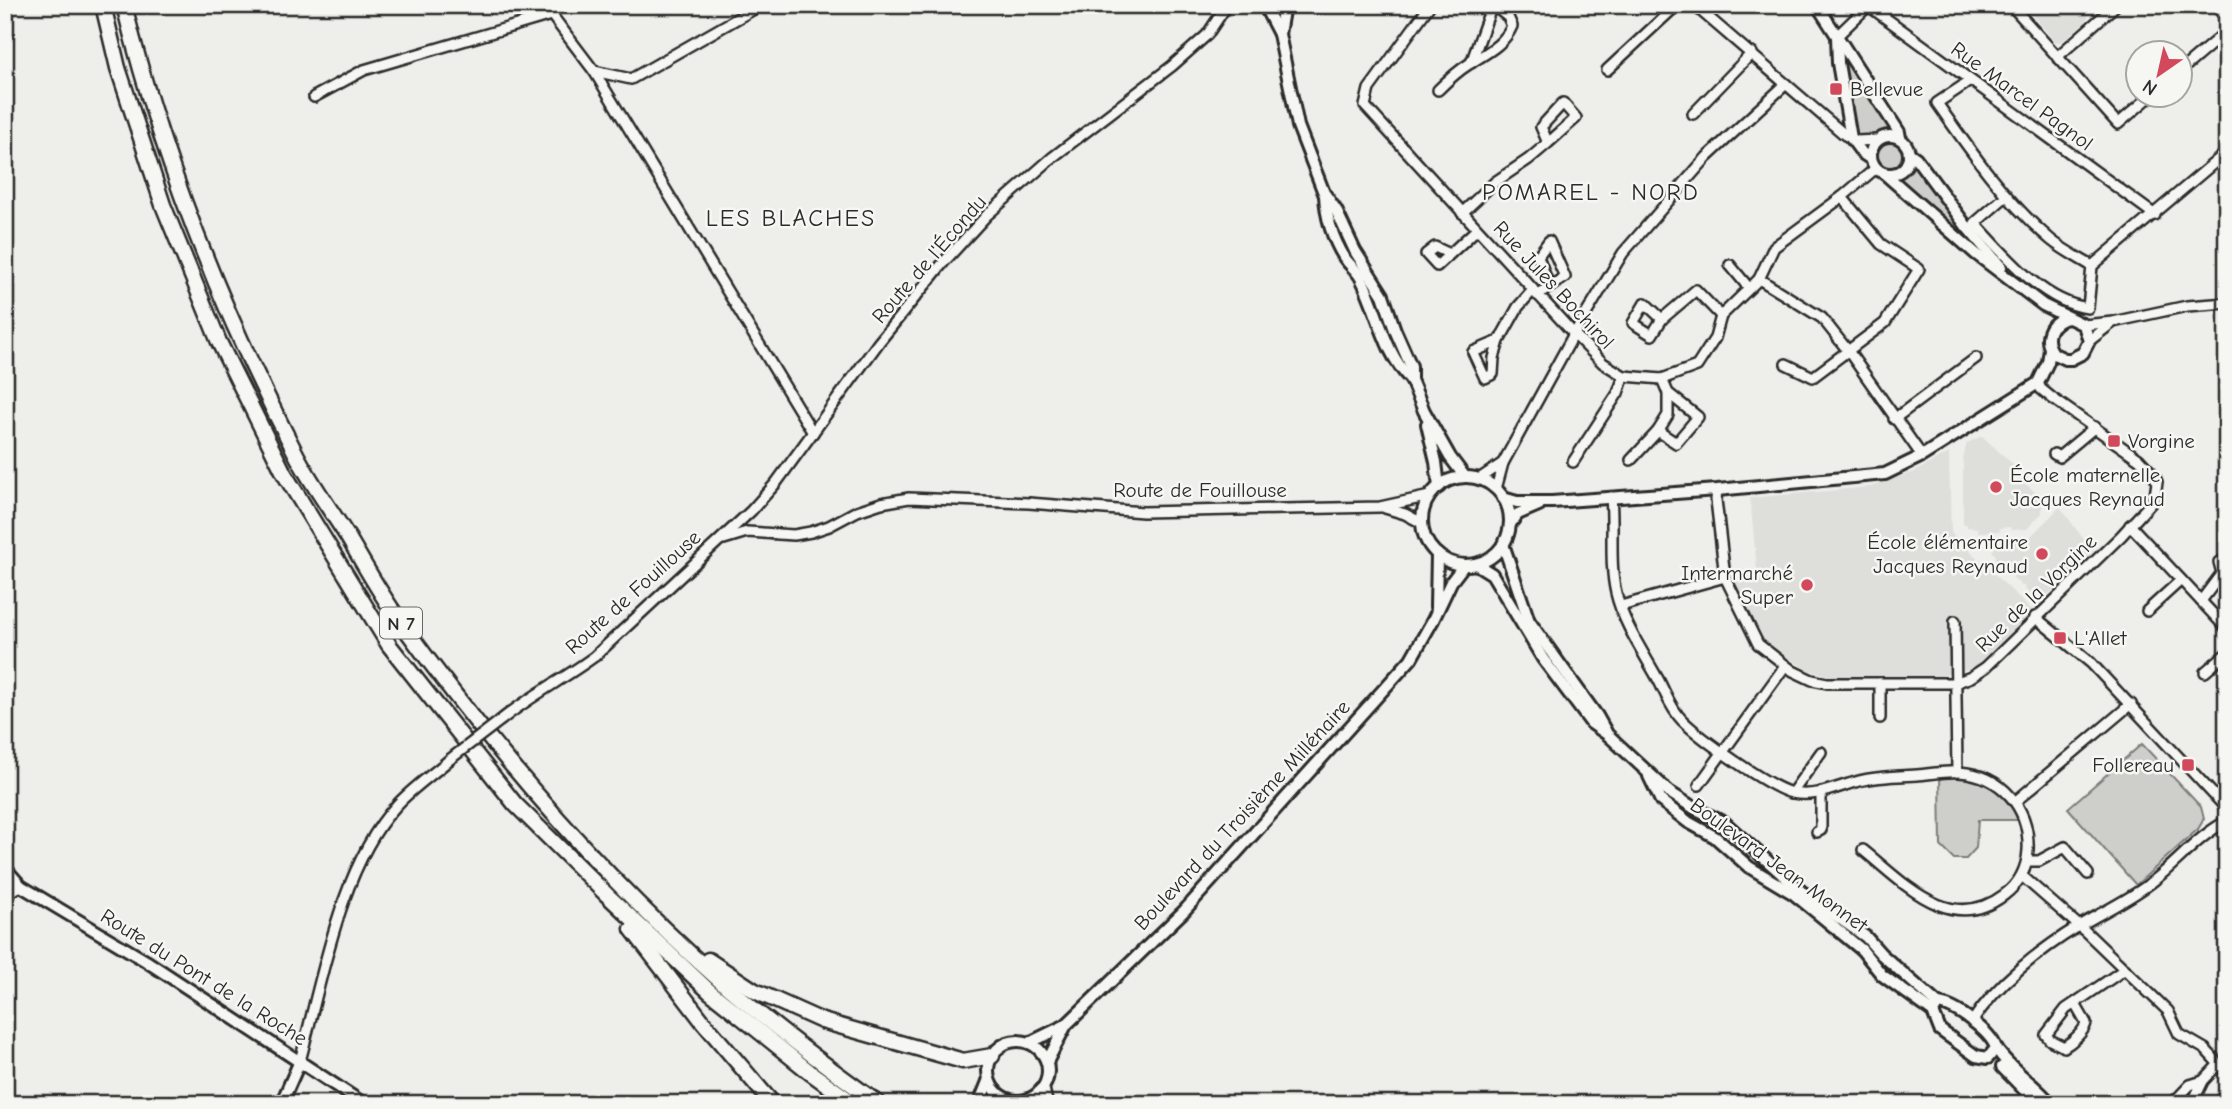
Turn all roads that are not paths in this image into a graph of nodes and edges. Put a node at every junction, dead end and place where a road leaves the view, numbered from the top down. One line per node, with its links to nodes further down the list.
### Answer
1 (103, 5): 138 (highway, N 7)
2 (124, 5): 140 (highway, N 7)
3 (544, 5): 17 (street)
4 (761, 5): 28 (street)
5 (1227, 5): 80 (street, Route de l'Écondu)
6 (1264, 5): 18 (street)
7 (1430, 5): 44 (street, Rue Jules Bochirol)
8 (1493, 5): 26 (street); 26 (street)
9 (1678, 5): 27 (street)
10 (1694, 5): 23 (street)
11 (1817, 5): 22 (street)
12 (1869, 5): 22 (street); 29 (street, Rue Marcel Pagnol)
13 (2011, 5): 24 (street)
14 (2215, 5): 19 (street)
15 (2115, 6): 24 (street)
16 (1283, 10): 18 (street); 21 (street)
17 (551, 15): 28 (street); 32 (street)
18 (1270, 16): 21 (street)
19 (2227, 19)
20 (2227, 31): 25 (street)
21 (1279, 34): 76 (street)
22 (1837, 36): 35 (street); 36 (street)
23 (1752, 53): 30 (street); 34 (street)
24 (2057, 57): 33 (street)
25 (2194, 58)
26 (1471, 63): 31 (street)
27 (1607, 70)
28 (594, 71): 80 (street)
29 (1970, 81): 42 (street); 45 (street, Rue Marcel Pagnol)
30 (1786, 84): 35 (street); 63 (street)
31 (1438, 90)
32 (314, 97)
33 (2136, 108)
34 (1693, 114)
35 (1851, 138): 37 (street); 41 (street)
36 (1900, 138): 37 (street); 40 (street)
37 (1877, 140): 41 (street)
38 (1548, 143): 44 (street)
39 (2227, 152): 45 (street)
40 (1909, 153): 41 (street); 51 (street)
41 (1877, 167): 43 (street); 51 (street)
42 (2006, 196): 49 (street); 49 (street)
43 (1842, 197): 50 (street); 67 (street)
44 (1462, 213): 46 (street, Rue Jules Bochirol)
45 (2155, 215): 49 (street)
46 (1477, 229): 47 (street); 54 (street, Rue Jules Bochirol)
47 (1450, 254)
48 (1730, 265): 53 (street)
49 (2092, 266)
50 (1759, 279): 53 (street); 67 (street)
51 (2014, 283): 56 (street)
52 (1549, 286): 54 (street)
53 (1748, 288): 57 (street)
54 (1535, 293): 63 (street, Rue Jules Bochirol); 64 (street)
55 (2227, 303): 60 (street)
56 (2043, 305): 58 (street); 62 (street)
57 (1721, 316): 59 (street); 73 (street)
58 (2068, 318): 61 (street); 62 (street)
59 (1662, 319)
60 (2113, 322): 61 (street); 65 (street)
61 (2084, 326): 65 (street)
62 (2051, 327): 66 (street)
63 (1574, 334): 72 (street, Rue Jules Bochirol); 85 (street)
64 (1499, 341)
65 (2089, 341): 69 (street)
66 (2050, 349): 69 (street); 71 (street)
67 (1849, 352): 70 (street); 77 (street)
68 (1976, 358): 77 (street)
69 (2065, 359): 71 (street)
70 (1786, 363)
71 (2045, 369): 74 (street)
72 (1624, 376): 73 (street); 84 (street)
73 (1662, 379): 75 (street)
74 (2038, 383): 78 (street, Rue de la Vorgine); 82 (street)
75 (1668, 393): 79 (street); 79 (street)
76 (1424, 411): 86 (street); 88 (street)
77 (1894, 419): 82 (street)
78 (2095, 427): 81 (street); 97 (street, Rue de la Vorgine)
79 (1658, 431): 83 (street)
80 (813, 433): 98 (street, Route de l'Écondu)
81 (2053, 454)
82 (1922, 456): 89 (street)
83 (1631, 460)
84 (1573, 462)
85 (1503, 463): 87 (street); 90 (street)
86 (1465, 477): 87 (street); 88 (street)
87 (1479, 479): 90 (street)
88 (1438, 486): 91 (street)
89 (1717, 490): 92 (street); 103 (street, Rue de la Vorgine)
90 (1500, 494): 93 (street); 96 (street)
91 (1430, 496): 94 (street, Route de Fouillouse); 95 (street)
92 (1611, 497): 93 (street); 106 (street)
93 (1552, 502): 96 (street)
94 (1380, 507): 95 (street, Route de Fouillouse); 98 (street, Route de Fouillouse)
95 (1422, 523): 100 (street)
96 (1510, 524): 99 (street)
97 (2130, 525): 104 (street); 108 (street, Rue de la Vorgine)
98 (720, 540): 150 (street, Route de Fouillouse, bridge)
99 (1503, 544): 102 (street); 119 (street, Boulevard Jean Monnet)
100 (1437, 554): 102 (street); 109 (street, Boulevard du Troisième Millénaire)
101 (2219, 562): 105 (street)
102 (1470, 564): 109 (street, Boulevard du Troisième Millénaire); 119 (street, Boulevard Jean Monnet)
103 (1725, 577): 106 (street); 113 (street, Rue de la Vorgine)
104 (2181, 580): 105 (street); 107 (street)
105 (2202, 601): 111 (street)
106 (1621, 606): 120 (street)
107 (2147, 611)
108 (2035, 617): 116 (street, Rue de la Vorgine); 117 (street)
109 (1433, 620): 145 (street, Boulevard du Troisième Millénaire)
110 (1955, 621): 116 (street)
111 (2227, 629)
112 (2227, 653): 114 (street)
113 (1785, 666): 115 (street, Rue de la Vorgine); 120 (street)
114 (2205, 672)
115 (1880, 683): 116 (street, Rue de la Vorgine); 118 (street)
116 (1955, 683): 123 (street)
117 (2131, 704): 127 (street); 128 (street)
118 (1880, 718)
119 (1608, 735): 122 (street, Boulevard Jean Monnet)
120 (1724, 752): 124 (street); 125 (street)
121 (1821, 752): 125 (street)
122 (1644, 767): 143 (street, Boulevard Jean Monnet); 143 (street, Boulevard Jean Monnet)
123 (1957, 772): 126 (street); 127 (street)
124 (1699, 785)
125 (1792, 793): 126 (street)
126 (1821, 793): 130 (street)
127 (2016, 801): 132 (street)
128 (2227, 809)
129 (2227, 821): 139 (street)
130 (1817, 832)
131 (1863, 849): 135 (street)
132 (2027, 861): 134 (street); 135 (street)
133 (5, 868): 136 (street, Route du Pont de la Roche)
134 (2088, 874)
135 (2022, 876): 139 (street)
136 (21, 886): 137 (street); 150 (street, Route du Pont de la Roche)
137 (5, 894)
138 (606, 894): 160 (highway); 161 (highway, N 7)
139 (2079, 926): 141 (street); 144 (street)
140 (668, 933): 148 (highway); 162 (highway, N 7)
141 (2125, 969): 142 (street); 152 (street)
142 (2075, 1004): 142 (street)
143 (1935, 1008): 144 (street, Boulevard Jean Monnet); 149 (street, Boulevard Jean Monnet)
144 (1972, 1022): 147 (street, Boulevard Jean Monnet)
145 (1066, 1026): 146 (street, Boulevard du Troisième Millénaire); 151 (street, Boulevard du Troisième Millénaire)
146 (1029, 1043): 148 (street); 151 (street)
147 (1996, 1048): 149 (street); 165 (street, Boulevard Jean Monnet)
148 (992, 1056): 154 (street)
149 (1988, 1058): 164 (street, Boulevard Jean Monnet)
150 (300, 1061): 158 (street, Route de Fouillouse); 159 (street, Route du Pont de la Roche)
151 (1047, 1062): 156 (street)
152 (2219, 1064): 153 (street); 155 (street)
153 (2227, 1073)
154 (989, 1079): 157 (street); 163 (street)
155 (2203, 1081): 166 (street); 167 (street)
156 (1043, 1097): 157 (street)
157 (1002, 1101)
158 (281, 1104)
159 (363, 1104)
160 (773, 1104)
161 (854, 1104)
162 (879, 1104)
163 (979, 1104)
164 (2038, 1104)
165 (2051, 1104)
166 (2172, 1104)
167 (2192, 1104)

